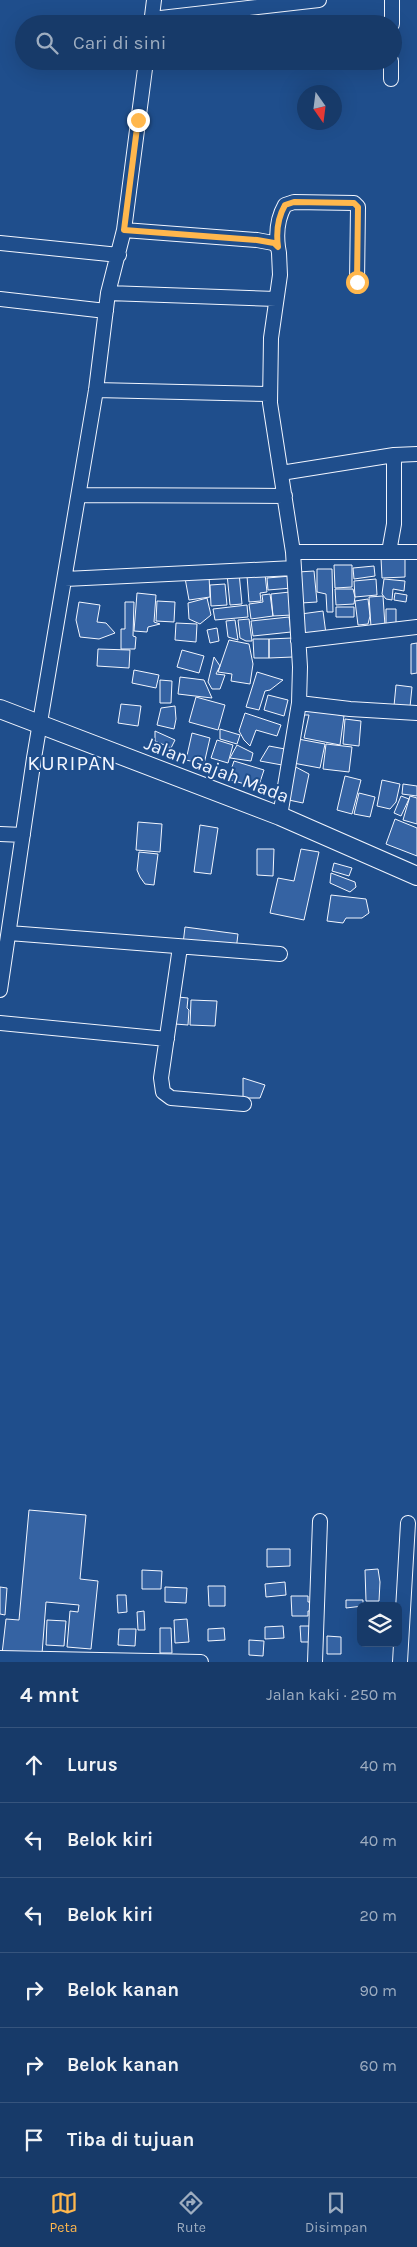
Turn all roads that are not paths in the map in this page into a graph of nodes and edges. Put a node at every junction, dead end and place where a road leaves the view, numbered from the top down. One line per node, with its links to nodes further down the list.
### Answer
1 (154, 0): 4 (street)
2 (319, 0): 5 (street)
3 (392, 0): 6 (street)
4 (153, 15)
5 (200, 15)
6 (392, 15)
7 (145, 70): 10 (street)
8 (391, 70): 9 (street)
9 (391, 79)
10 (124, 230): 12 (street); 13 (street)
11 (0, 242): 13 (street)
12 (278, 247): 14 (street); 17 (street)
13 (119, 254): 15 (street)
14 (357, 282)
15 (108, 293): 17 (street); 18 (street)
16 (0, 299): 18 (street)
17 (276, 299): 20 (street)
18 (106, 311): 19 (street)
19 (96, 390): 20 (street); 24 (street)
20 (270, 394): 23 (street)
21 (417, 454): 22 (street)
22 (394, 456): 23 (street); 27 (street)
23 (281, 473): 25 (street)
24 (79, 495): 25 (street); 30 (street)
25 (285, 496): 26 (street)
26 (293, 552): 27 (street); 29 (street)
27 (389, 552): 28 (street)
28 (417, 552)
29 (294, 568): 30 (street); 32 (street)
30 (65, 579): 36 (street)
31 (417, 627): 32 (street)
32 (298, 641): 33 (street)
33 (298, 703): 35 (street); 37 (street)
34 (0, 709): 36 (main road, Jalan Gajah Mada)
35 (417, 713)
36 (39, 724): 37 (main road, Jalan Gajah Mada); 39 (street)
37 (280, 816): 40 (main road, Jalan Gajah Mada)
38 (0, 834): 39 (street)
39 (23, 835): 41 (street)
40 (417, 876)
41 (9, 933): 42 (street); 44 (street)
42 (180, 947): 43 (street); 46 (street)
43 (280, 954)
44 (0, 990)
45 (0, 1023): 46 (street)
46 (167, 1038): 47 (street)
47 (244, 1104)
48 (320, 1521): 52 (street)
49 (408, 1523): 53 (street)
50 (0, 1658): 51 (street)
51 (201, 1662)
52 (315, 1662)
53 (400, 1662)

